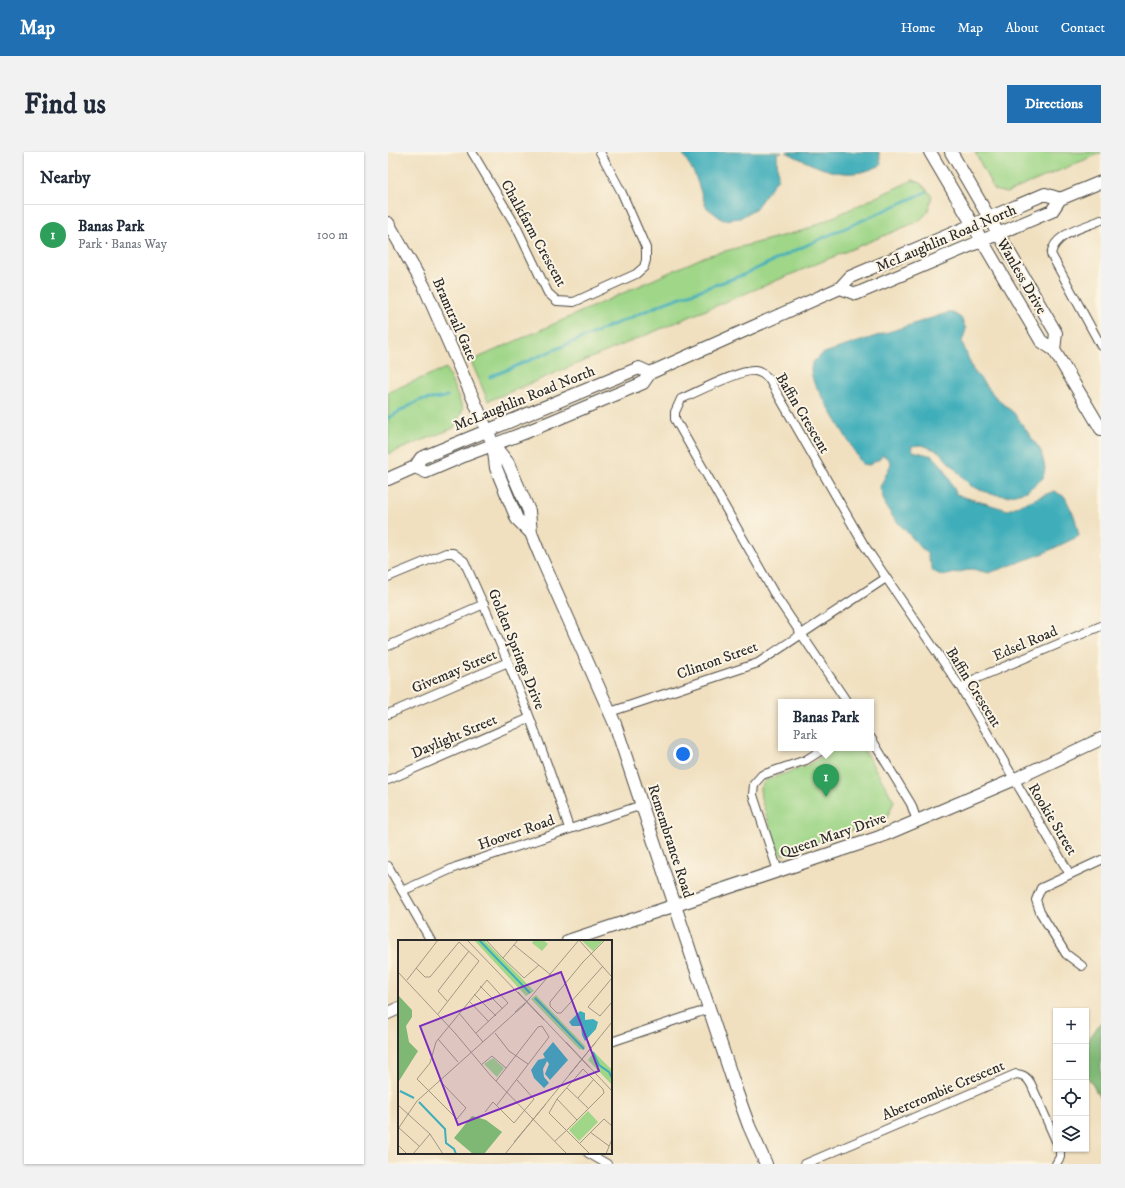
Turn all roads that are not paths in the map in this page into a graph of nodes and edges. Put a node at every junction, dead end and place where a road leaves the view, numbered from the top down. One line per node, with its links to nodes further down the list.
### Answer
1 (472, 152): 2 (street, Chalkfarm Crescent)
2 (600, 152)
3 (930, 152): 10 (main road, Wanless Drive)
4 (951, 152): 7 (main road, Wanless Drive)
5 (1101, 182): 6 (main road, McLaughlin Road North)
6 (1060, 200): 7 (main road, McLaughlin Road North); 11 (main road, McLaughlin Road North)
7 (990, 218): 10 (main road, McLaughlin Road North); 11 (main road, Wanless Drive)
8 (1101, 220): 14 (street)
9 (388, 223): 18 (main road, Bramtrail Gate)
10 (973, 224): 12 (main road, Wanless Drive); 13 (main road, McLaughlin Road North)
11 (999, 234): 12 (main road, McLaughlin Road North); 15 (main road, Wanless Drive)
12 (982, 241): 13 (main road, McLaughlin Road North); 15 (main road, Wanless Drive)
13 (840, 288): 16 (main road, McLaughlin Road North)
14 (1101, 346)
15 (1054, 350): 17 (main road, Wanless Drive)
16 (650, 373): 18 (main road, McLaughlin Road North); 19 (main road, McLaughlin Road North)
17 (1101, 429)
18 (487, 431): 19 (main road, Bramtrail Gate); 20 (main road, McLaughlin Road North)
19 (493, 444): 20 (main road, McLaughlin Road North); 31 (main road, Remembrance Road)
20 (415, 467): 21 (main road, McLaughlin Road North)
21 (388, 480)
22 (388, 577): 24 (street, Golden Springs Drive)
23 (886, 578): 26 (street, Clinton Street); 26 (street, Baffin Crescent); 29 (street, Baffin Crescent)
24 (484, 604): 27 (street); 28 (street, Golden Springs Drive)
25 (1101, 626): 29 (street, Edsel Road)
26 (802, 635): 30 (street, Baffin Crescent); 31 (street, Clinton Street)
27 (388, 646)
28 (508, 662): 32 (street, Givemay Street); 33 (street, Golden Springs Drive)
29 (961, 688): 38 (street, Baffin Crescent)
30 (845, 699)
31 (610, 712): 39 (main road, Remembrance Road)
32 (388, 714)
33 (530, 718): 37 (street, Daylight Street); 41 (street, Golden Springs Drive)
34 (1101, 739): 38 (main road, Queen Mary Drive)
35 (874, 743): 40 (street)
36 (820, 751): 44 (street)
37 (388, 780)
38 (1013, 780): 40 (main road, Queen Mary Drive); 45 (street, Rookie Street)
39 (642, 805): 41 (street, Hoover Road); 47 (main road, Remembrance Road)
40 (917, 821): 44 (main road, Queen Mary Drive)
41 (570, 828): 46 (street, Hoover Road)
42 (1101, 860): 45 (street)
43 (388, 866): 46 (street)
44 (778, 871): 47 (main road, Queen Mary Drive)
45 (1069, 873): 50 (street)
46 (402, 891): 48 (street)
47 (675, 906): 49 (main road, Queen Mary Drive); 52 (main road, Remembrance Road)
48 (430, 940)
49 (571, 940)
50 (1082, 966)
51 (398, 1008): 53 (main road)
52 (709, 1009): 54 (street); 59 (main road, Remembrance Road)
53 (388, 1013)
54 (612, 1042)
55 (1053, 1134): 60 (street, Abercrombie Crescent)
56 (1060, 1152): 61 (street)
57 (590, 1154): 58 (street)
58 (607, 1164)
59 (766, 1164)
60 (805, 1164)
61 (1056, 1164)

